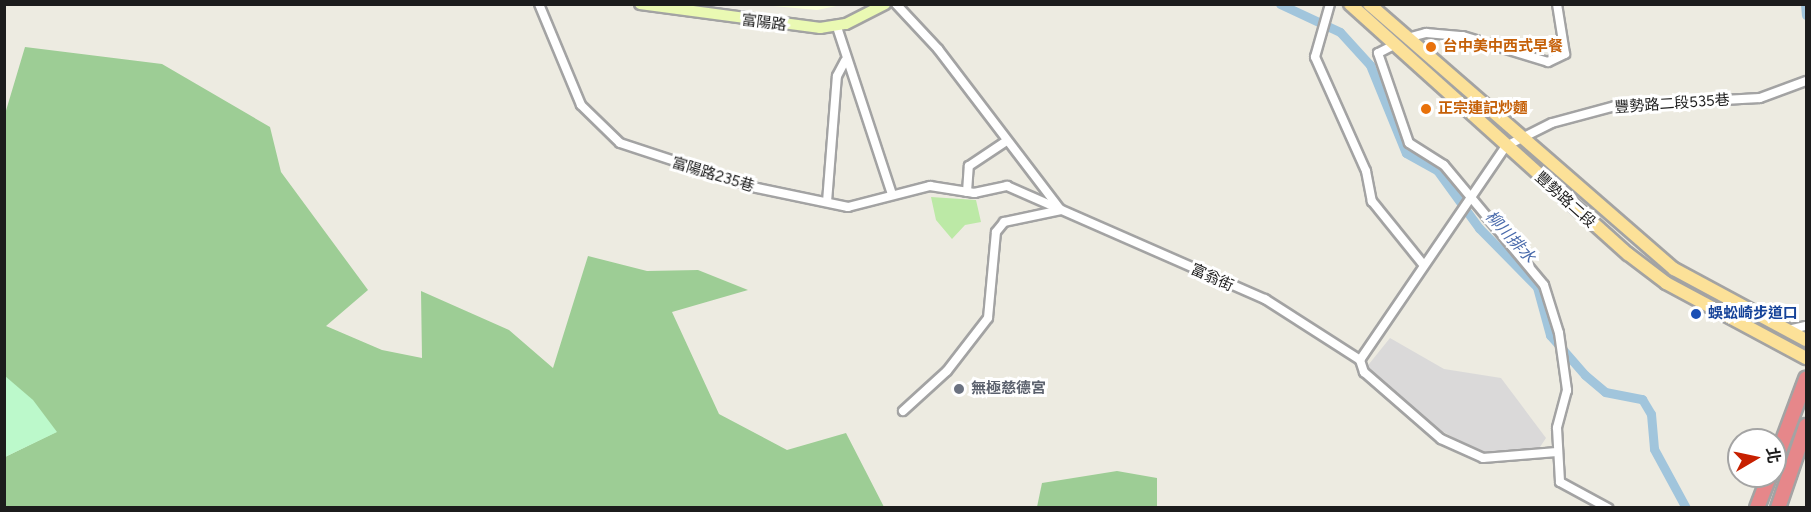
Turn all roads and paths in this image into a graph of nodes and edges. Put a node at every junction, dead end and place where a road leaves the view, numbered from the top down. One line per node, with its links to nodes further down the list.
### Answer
1 (539, 4): 20 (street, 富陽路235巷)
2 (640, 4): 9 (street, 富陽路)
3 (885, 4): 9 (street, 富陽路)
4 (896, 4): 15 (street, 富翁街)
5 (1330, 4): 22 (street)
6 (1350, 4): 11 (main road, 豐勢路二段)
7 (1369, 4): 10 (main road, 豐勢路二段)
8 (1557, 4): 10 (street)
9 (837, 27): 12 (street)
10 (1405, 39): 11 (street); 14 (main road, 豐勢路二段)
11 (1392, 45): 16 (main road, 豐勢路二段); 19 (street)
12 (845, 61): 18 (street); 20 (street)
13 (1806, 81): 14 (street, 豐勢路二段535巷)
14 (1521, 138): 16 (street, 豐勢路二段535巷); 24 (main road, 豐勢路二段)
15 (1005, 142): 17 (street); 21 (street, 富翁街)
16 (1506, 146): 19 (street); 26 (main road, 豐勢路二段)
17 (967, 192): 18 (street, 富陽路235巷); 21 (street, 富陽路235巷)
18 (892, 194): 20 (street, 富陽路235巷)
19 (1467, 198): 22 (street); 32 (street)
20 (827, 202)
21 (1061, 210): 27 (street, 富翁街); 29 (street)
22 (1422, 263): 27 (street)
23 (1806, 326): 24 (street)
24 (1781, 328): 25 (main road, 豐勢路二段)
25 (1806, 340)
26 (1806, 358)
27 (1360, 360): 32 (street)
28 (1806, 379): 31 (highway)
29 (903, 411)
30 (1806, 426): 36 (highway)
31 (1787, 430)
32 (1557, 452): 34 (street)
33 (1764, 488): 35 (highway)
34 (1608, 507)
35 (1757, 507)
36 (1778, 507)

